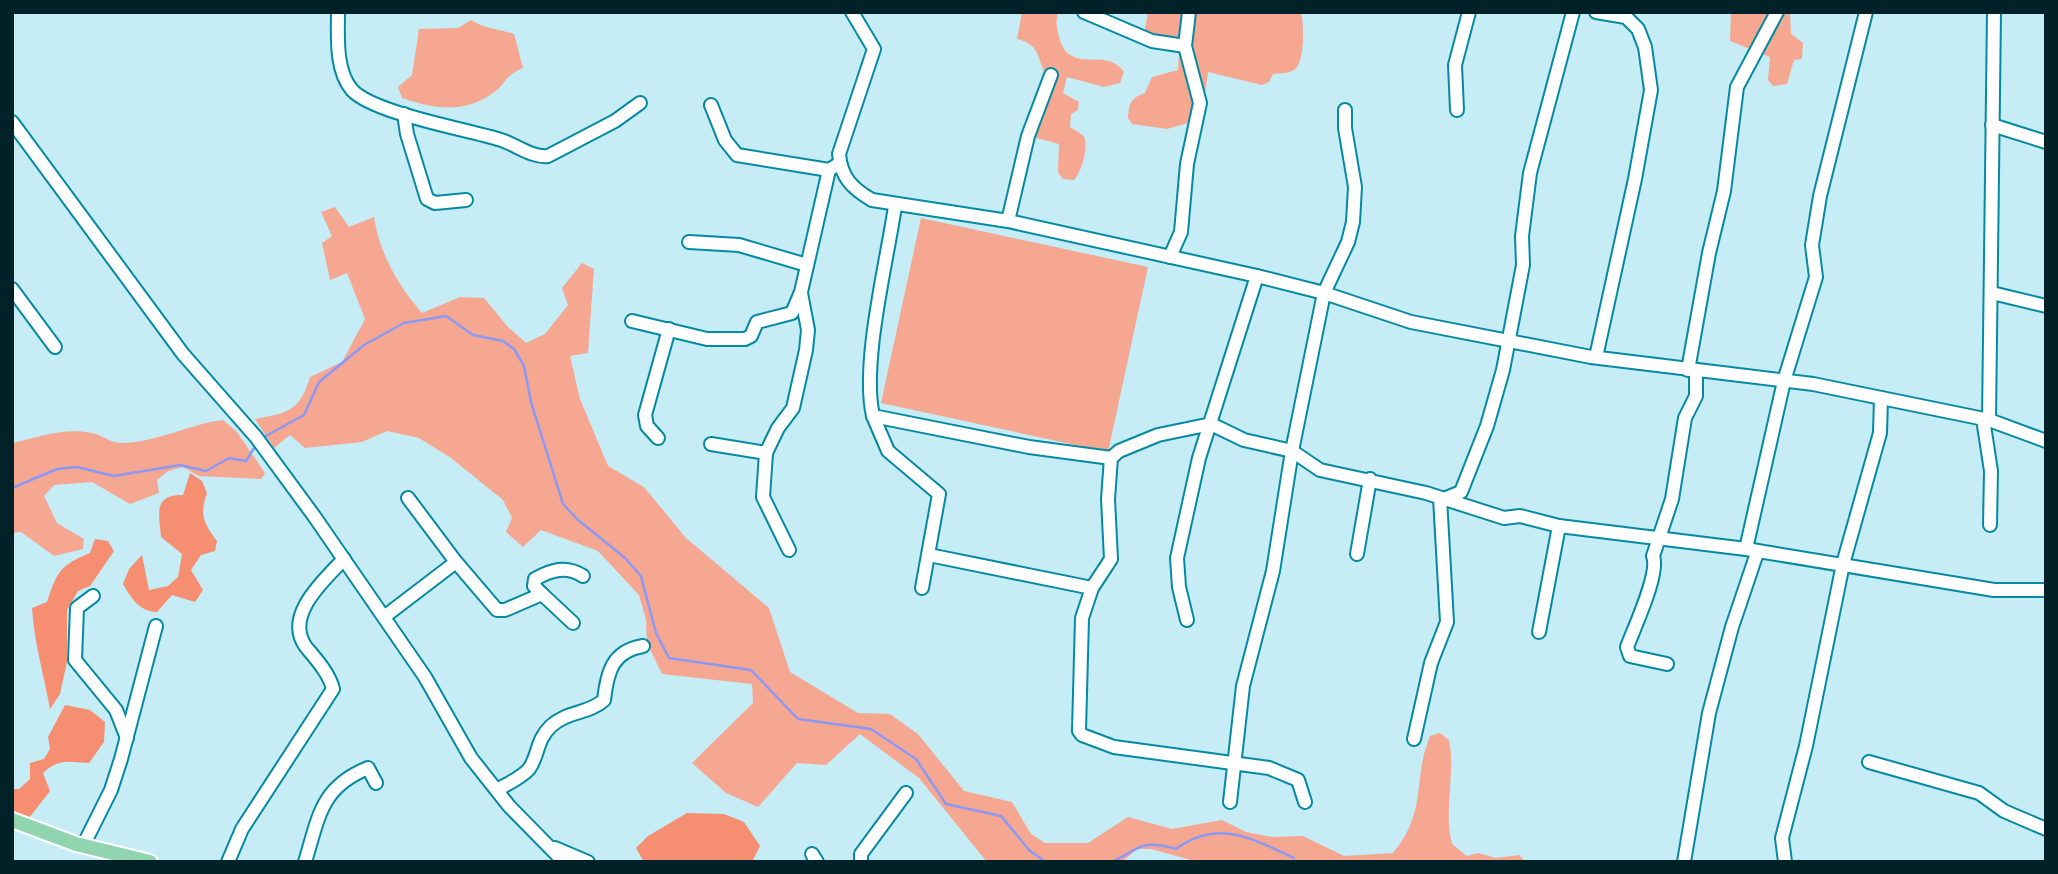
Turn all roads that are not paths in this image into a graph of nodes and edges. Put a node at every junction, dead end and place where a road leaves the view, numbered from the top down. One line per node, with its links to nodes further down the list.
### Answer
1 (338, 12): 17 (street)
2 (1084, 12): 11 (street)
3 (1189, 12): 11 (street)
4 (1469, 12): 16 (street)
5 (1573, 12): 36 (street)
6 (1596, 12): 38 (street)
7 (1777, 12): 39 (street)
8 (1866, 12): 40 (street)
9 (1994, 12): 19 (street)
10 (855, 13): 21 (street)
11 (1185, 46): 26 (street)
12 (1051, 75): 24 (street)
13 (640, 103): 17 (street)
14 (711, 105): 21 (street)
15 (1345, 110): 31 (street)
16 (1457, 110)
17 (404, 114): 22 (street)
18 (12, 122): 61 (street)
19 (1992, 125): 20 (street); 32 (street)
20 (2046, 142)
21 (835, 167): 23 (street); 27 (street)
22 (466, 200)
23 (895, 206): 24 (street); 42 (street)
24 (1008, 221): 26 (street)
25 (689, 242): 27 (street)
26 (1170, 257): 28 (street)
27 (807, 265): 30 (street)
28 (1257, 276): 31 (street); 44 (street)
29 (12, 289): 37 (street)
30 (801, 292): 35 (street); 49 (street)
31 (1324, 293): 36 (street); 48 (street)
32 (1993, 293): 33 (street); 43 (street)
33 (2046, 306)
34 (632, 321): 35 (street)
35 (669, 329): 45 (street)
36 (1508, 339): 38 (street); 53 (street)
37 (55, 347)
38 (1596, 357): 39 (street)
39 (1692, 370): 40 (street); 56 (street)
40 (1784, 381): 41 (street); 58 (street)
41 (1881, 398): 43 (street); 63 (street)
42 (873, 416): 50 (street); 60 (street)
43 (1986, 419): 46 (street); 54 (street)
44 (1210, 424): 48 (street); 50 (street); 71 (street)
45 (657, 438)
46 (2046, 441)
47 (711, 444): 49 (street)
48 (1292, 451): 51 (street); 79 (street)
49 (766, 453): 57 (street)
50 (1111, 458): 66 (street)
51 (1370, 479): 53 (street); 59 (street)
52 (408, 498): 62 (street)
53 (1441, 498): 55 (street); 78 (street)
54 (1990, 525)
55 (1559, 526): 56 (street); 74 (street)
56 (1659, 538): 58 (street); 76 (street)
57 (789, 550)
58 (1752, 551): 63 (street); 96 (street)
59 (1357, 554)
60 (929, 555): 65 (street); 66 (street)
61 (344, 559): 70 (street); 91 (street)
62 (456, 562): 68 (street); 70 (street)
63 (1843, 564): 67 (street); 97 (street)
64 (583, 576): 68 (street)
65 (922, 588)
66 (1092, 588): 79 (street)
67 (2046, 590)
68 (542, 594): 72 (street)
69 (93, 596): 77 (street)
70 (384, 617): 82 (street)
71 (1187, 621)
72 (573, 623)
73 (156, 626): 77 (street)
74 (1539, 632)
75 (643, 646): 82 (street)
76 (1667, 664)
77 (127, 738): 89 (street)
78 (1414, 739)
79 (1235, 761): 84 (street); 85 (street)
80 (1869, 762): 87 (street)
81 (376, 783): 92 (street)
82 (496, 790): 88 (street)
83 (906, 793): 95 (street)
84 (1230, 802)
85 (1305, 802)
86 (12, 820): 89 (main road)
87 (2046, 828)
88 (551, 847): 93 (street); 94 (street)
89 (90, 852): 90 (main road)
90 (150, 862)
91 (228, 862)
92 (305, 862)
93 (564, 862)
94 (588, 862)
95 (861, 862)
96 (1684, 862)
97 (1785, 862)

